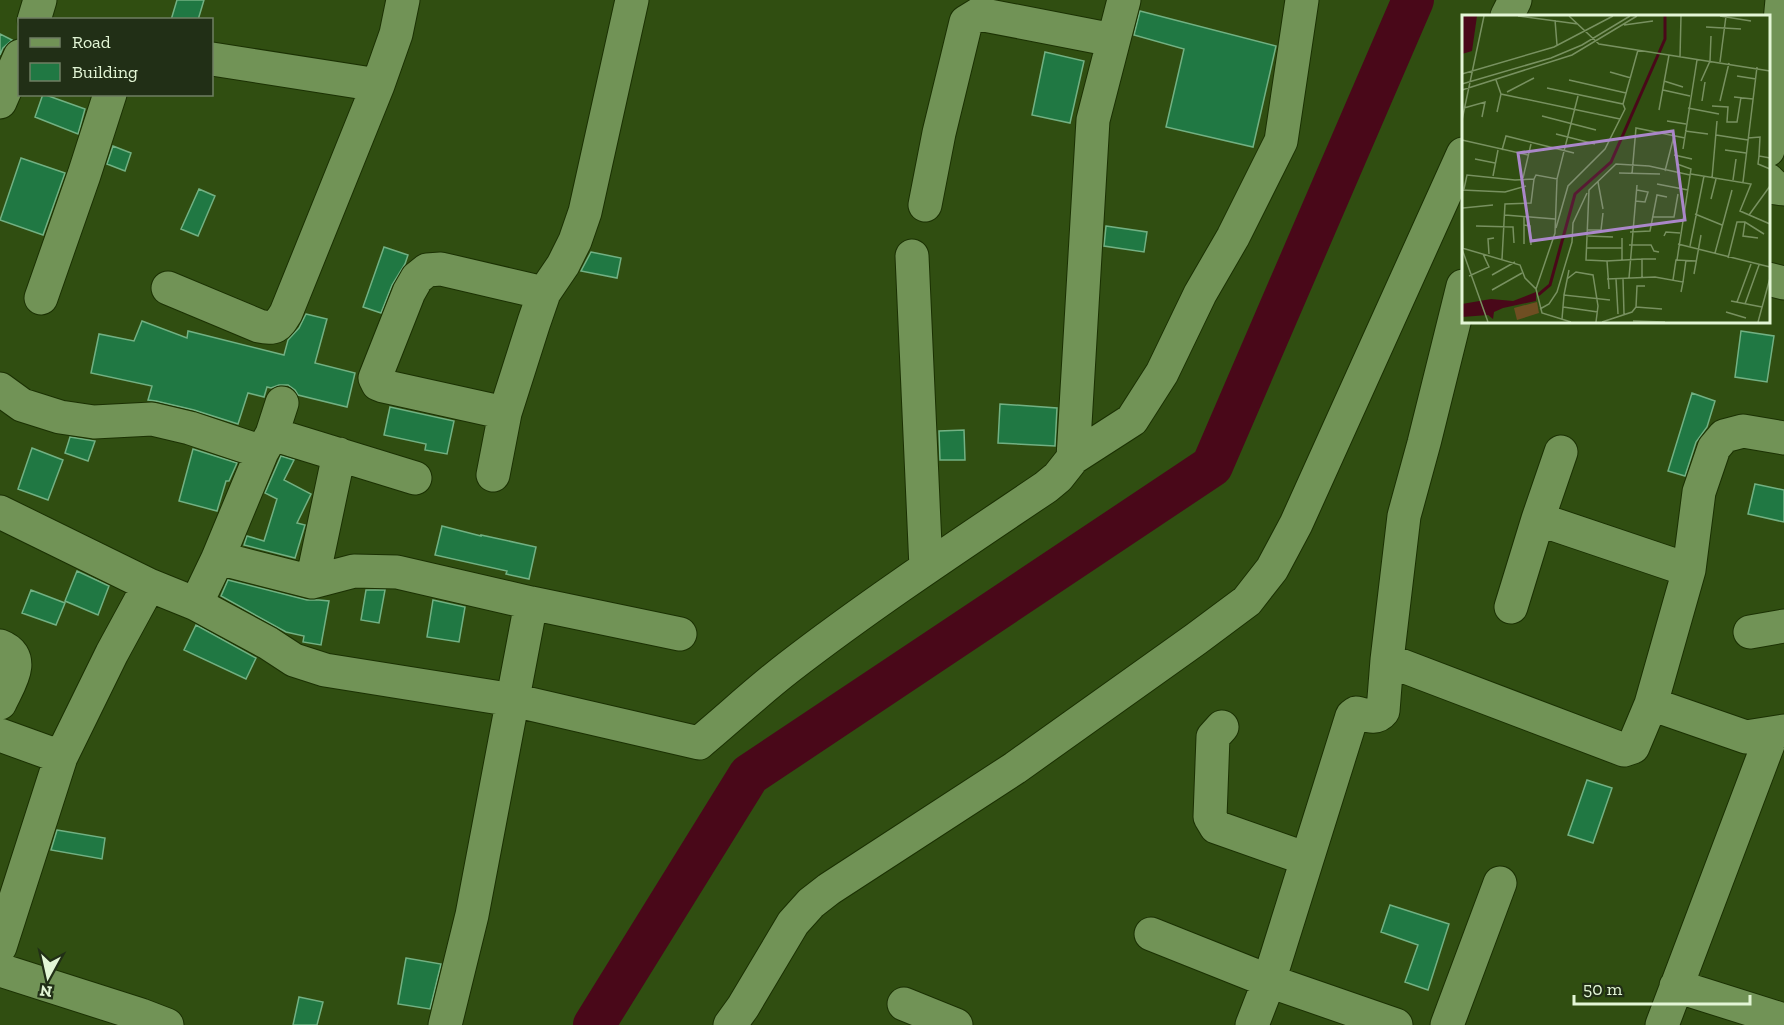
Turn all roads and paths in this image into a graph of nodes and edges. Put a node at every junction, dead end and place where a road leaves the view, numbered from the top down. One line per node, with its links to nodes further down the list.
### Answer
1 (40, 0): 9 (street)
2 (403, 0): 13 (street)
3 (632, 0): 26 (street)
4 (1124, 0): 10 (street)
5 (1302, 0): 35 (street)
6 (1515, 0): 8 (street)
7 (1782, 0): 16 (street)
8 (1508, 15)
9 (35, 18)
10 (1113, 40): 20 (street); 35 (street)
11 (213, 59): 13 (street)
12 (18, 61): 15 (street)
13 (378, 86): 24 (street)
14 (109, 96): 27 (street)
15 (0, 102)
16 (1769, 130)
17 (1462, 156): 71 (street)
18 (1769, 182): 19 (street)
19 (1784, 189)
20 (925, 206)
21 (912, 256): 41 (street)
22 (1769, 279): 23 (street)
23 (1784, 283)
24 (168, 288)
25 (1462, 290): 52 (street)
26 (544, 293): 30 (street); 30 (street)
27 (41, 298)
28 (0, 389): 32 (street)
29 (282, 403): 32 (street)
30 (506, 413): 36 (street)
31 (1784, 438): 42 (street)
32 (267, 443): 34 (street); 40 (street)
33 (1561, 452): 39 (street)
34 (339, 454): 37 (street); 43 (street)
35 (1073, 458): 41 (street)
36 (493, 476)
37 (415, 478)
38 (0, 512): 44 (street)
39 (1538, 519): 42 (street); 47 (street)
40 (218, 558): 43 (street); 46 (street)
41 (926, 568): 53 (street)
42 (1689, 570): 55 (street)
43 (312, 582): 45 (street)
44 (149, 585): 46 (street); 59 (street)
45 (531, 603): 50 (street); 53 (street)
46 (196, 604): 53 (street)
47 (1511, 607)
48 (1784, 626): 49 (street)
49 (1750, 632)
50 (680, 634)
51 (0, 646): 54 (street)
52 (1387, 660): 55 (street); 60 (street)
53 (513, 700): 70 (street)
54 (0, 704)
55 (1652, 704): 57 (street)
56 (1222, 727): 60 (street)
57 (1778, 732): 66 (street)
58 (0, 735): 59 (street)
59 (61, 757): 63 (street)
60 (1307, 859): 65 (street)
61 (1500, 883): 75 (street)
62 (1151, 934): 65 (street)
63 (0, 947)
64 (0, 970): 69 (street)
65 (1269, 981): 73 (street); 74 (street)
66 (1676, 986): 68 (street); 76 (street)
67 (904, 1004): 72 (street)
68 (1784, 1020)
69 (166, 1025)
70 (445, 1025)
71 (730, 1025)
72 (956, 1025)
73 (1252, 1025)
74 (1396, 1025)
75 (1447, 1025)
76 (1662, 1025)

